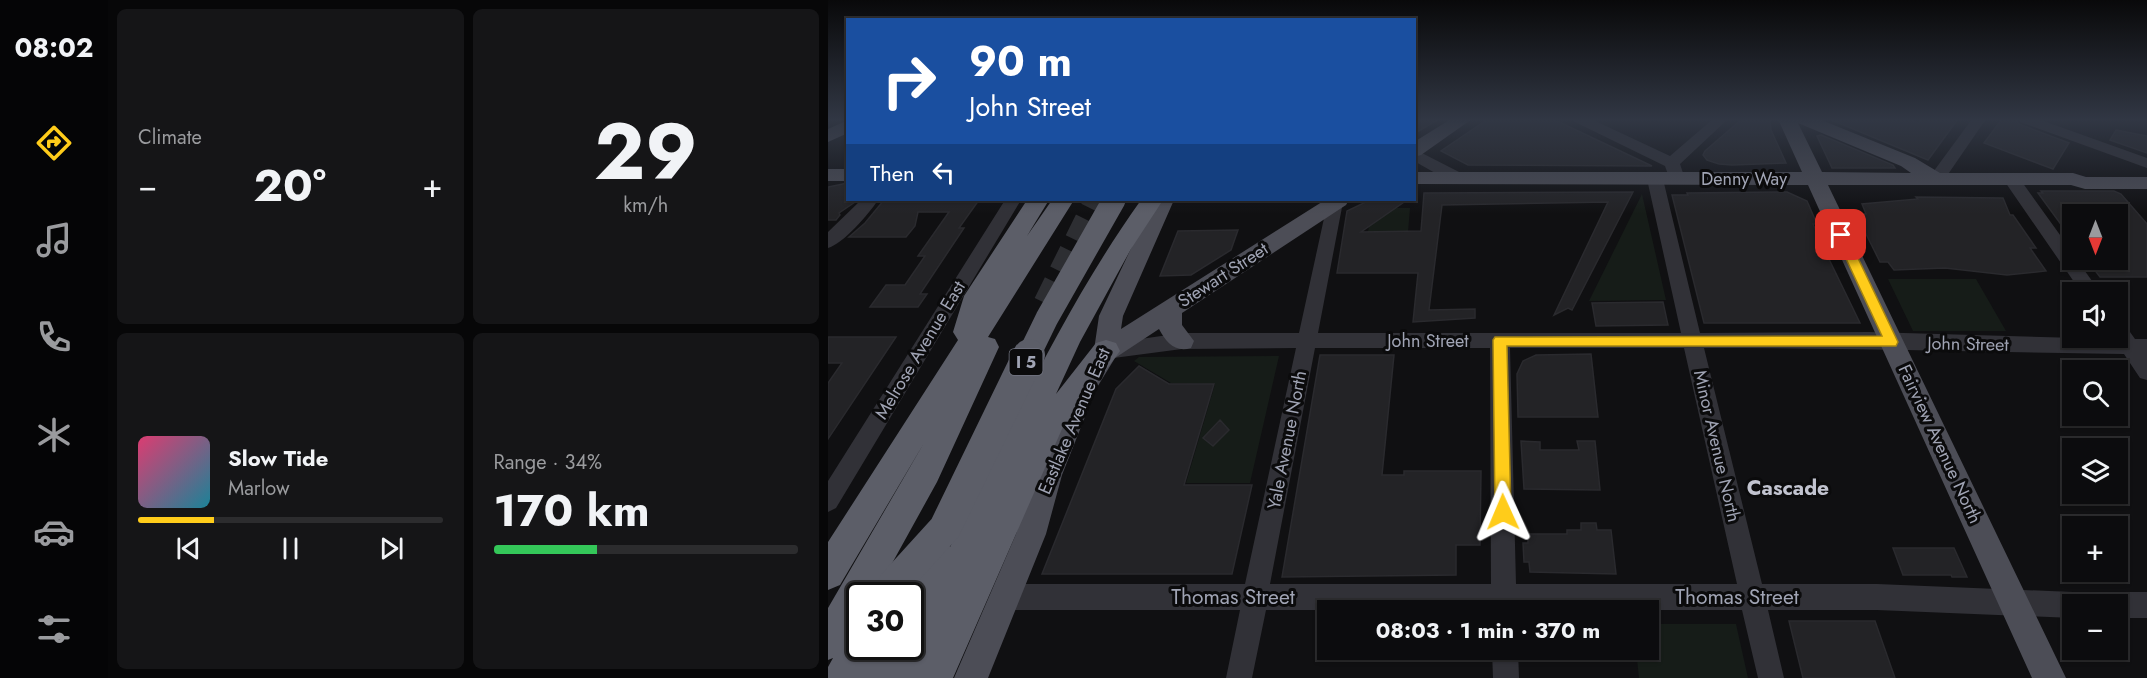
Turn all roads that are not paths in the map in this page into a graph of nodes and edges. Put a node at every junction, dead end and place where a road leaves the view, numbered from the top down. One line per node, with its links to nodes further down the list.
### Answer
1 (1638, 151): 9 (street)
2 (1693, 151): 9 (street)
3 (1802, 151): 16 (main road, Fairview Avenue North)
4 (1881, 151): 17 (main road)
5 (1956, 151): 17 (street)
6 (2113, 151): 8 (street)
7 (1416, 153): 14 (street)
8 (2147, 163)
9 (1675, 171): 15 (main road, Denny Way); 16 (main road, Denny Way)
10 (828, 175): 11 (main road)
11 (846, 175)
12 (2147, 176): 19 (main road, Denny Way)
13 (1416, 178): 14 (main road, Denny Way)
14 (1457, 178): 15 (main road, Denny Way)
15 (1655, 178): 36 (street, Minor Avenue North)
16 (1815, 179): 17 (main road, Denny Way); 39 (main road, Fairview Avenue North)
17 (1936, 179): 18 (main road, Denny Way)
18 (2011, 179): 19 (main road, Denny Way); 32 (street)
19 (2073, 179): 20 (main road, Denny Way)
20 (2147, 183)
21 (869, 201): 30 (street)
22 (1012, 201): 46 (street, Melrose Avenue East)
23 (1037, 201): 42 (highway)
24 (1062, 201): 31 (highway)
25 (1113, 201): 47 (highway, I 5, bridge)
26 (1137, 201): 44 (highway)
27 (1151, 201): 45 (highway)
28 (1164, 201): 41 (main road, Eastlake Avenue East)
29 (1337, 201): 34 (main road, Stewart Street); 38 (street, Yale Avenue North)
30 (828, 242)
31 (1024, 258): 42 (highway); 62 (highway)
32 (2084, 282)
33 (1042, 309): 44 (highway)
34 (1171, 309): 37 (main road); 41 (main road, Stewart Street)
35 (1500, 340): 36 (street, John Street); 38 (street, John Street); 56 (street)
36 (1692, 340): 39 (street, John Street); 54 (street, Minor Avenue North)
37 (1182, 341): 38 (street, John Street); 41 (street, John Street)
38 (1307, 341): 53 (street, Yale Avenue North)
39 (1892, 342): 40 (street, John Street); 58 (main road, Fairview Avenue North)
40 (2138, 347): 43 (street)
41 (1106, 351): 45 (highway); 52 (main road, Eastlake Avenue East); 71 (highway)
42 (960, 360): 48 (highway)
43 (2147, 372)
44 (990, 421): 50 (highway)
45 (1022, 430): 70 (highway)
46 (828, 501)
47 (945, 528): 49 (highway, bridge); 51 (highway, I 5, bridge)
48 (828, 573)
49 (896, 582)
50 (910, 582)
51 (918, 582)
52 (1005, 597): 53 (street, Thomas Street); 72 (main road, Eastlake Avenue East)
53 (1255, 597): 55 (street, Thomas Street); 73 (street, Yale Avenue North)
54 (1752, 597): 57 (street, Thomas Street); 58 (street, Thomas Street); 75 (street, Minor Avenue North)
55 (1362, 600)
56 (1504, 600)
57 (1646, 600)
58 (2015, 604): 59 (street, Thomas Street); 76 (main road, Fairview Avenue North)
59 (2062, 605)
60 (2128, 605): 61 (street)
61 (2147, 605)
62 (828, 642)
63 (852, 660): 67 (highway)
64 (870, 660): 68 (highway)
65 (879, 660): 69 (highway)
66 (1506, 660): 74 (street)
67 (842, 678)
68 (861, 678)
69 (870, 678)
70 (904, 678)
71 (934, 678)
72 (971, 678)
73 (1239, 678)
74 (1506, 678)
75 (1771, 678)
76 (2049, 678)

